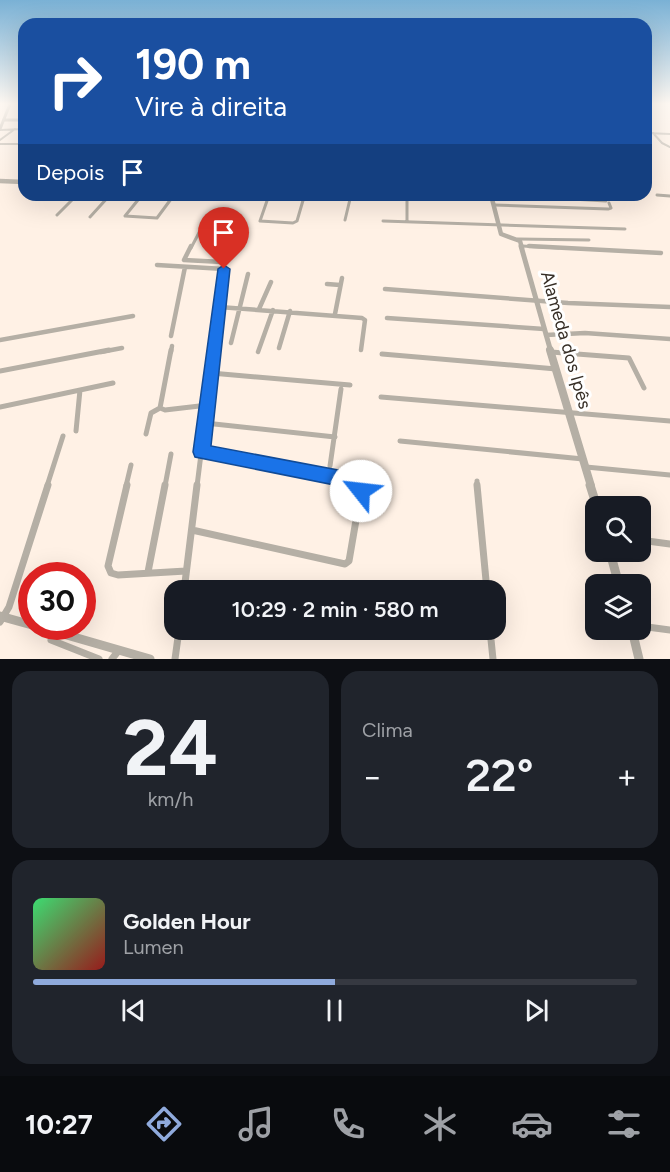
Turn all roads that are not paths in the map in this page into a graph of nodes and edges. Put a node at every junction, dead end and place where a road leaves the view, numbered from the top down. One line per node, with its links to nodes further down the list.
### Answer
1 (655, 135): 4 (street)
2 (0, 142): 3 (street)
3 (18, 144)
4 (669, 146)
5 (0, 181): 6 (street)
6 (18, 181)
7 (657, 195): 8 (street)
8 (670, 196)
9 (71, 201): 20 (street)
10 (105, 201): 21 (street)
11 (138, 201): 12 (street)
12 (170, 201)
13 (267, 201): 14 (street)
14 (303, 201)
15 (348, 201): 22 (street)
16 (407, 201): 24 (street)
17 (493, 201): 19 (street)
18 (603, 201): 19 (street)
19 (494, 205): 25 (street)
20 (57, 215)
21 (90, 217)
22 (345, 220)
23 (382, 220): 24 (street)
24 (407, 221): 25 (street)
25 (498, 224): 28 (street); 29 (street, Alameda dos Ipês)
26 (203, 225): 34 (street)
27 (242, 227): 34 (street)
28 (625, 229)
29 (518, 238): 30 (street); 31 (street, Alameda dos Ipês)
30 (589, 240)
31 (522, 246): 32 (street); 42 (street, Alameda dos Ipês)
32 (661, 253)
33 (158, 265): 35 (street)
34 (220, 265): 35 (street); 43 (street)
35 (185, 267): 53 (street)
36 (248, 274): 45 (street)
37 (342, 278): 40 (street)
38 (271, 282): 46 (street)
39 (327, 284): 40 (street)
40 (340, 285): 49 (street)
41 (385, 289): 42 (street)
42 (535, 299): 44 (street); 52 (street, Alameda dos Ipês)
43 (219, 307): 45 (street); 66 (street)
44 (670, 307)
45 (240, 308): 46 (street); 56 (street)
46 (259, 309): 47 (street)
47 (273, 310): 48 (street); 61 (street)
48 (290, 311): 49 (street); 59 (street)
49 (335, 314): 60 (street)
50 (133, 316): 55 (street)
51 (387, 318): 52 (street)
52 (545, 332): 54 (street); 62 (street, Alameda dos Ipês)
53 (171, 336)
54 (670, 339)
55 (0, 340)
56 (231, 343)
57 (172, 346): 75 (street)
58 (122, 348): 65 (street)
59 (279, 348)
60 (361, 350)
61 (258, 352)
62 (551, 352): 64 (street, Alameda dos Ipês); 69 (street)
63 (382, 354): 64 (street)
64 (557, 369): 76 (street, Alameda dos Ipês)
65 (0, 371)
66 (211, 374): 68 (street); 73 (street)
67 (113, 383): 71 (street)
68 (350, 385)
69 (644, 388)
70 (341, 389): 82 (street)
71 (80, 390): 74 (street); 79 (street)
72 (381, 396): 76 (street)
73 (208, 405): 75 (street); 78 (street)
74 (0, 406)
75 (160, 408): 80 (street)
76 (570, 412): 77 (street); 86 (street, Alameda dos Ipês)
77 (670, 421)
78 (205, 423): 82 (street); 84 (street)
79 (76, 431)
80 (146, 435)
81 (63, 436): 100 (street)
82 (335, 437): 88 (street)
83 (400, 441): 86 (street)
84 (202, 452): 93 (street); 93 (street)
85 (171, 454): 97 (street)
86 (583, 459): 89 (street, Alameda dos Ipês)
87 (131, 465): 97 (street)
88 (330, 466)
89 (586, 467): 90 (street); 92 (street, Alameda dos Ipês)
90 (670, 475)
91 (477, 481): 99 (street)
92 (594, 496)
93 (192, 530): 96 (street)
94 (651, 541): 95 (street)
95 (670, 544)
96 (186, 571): 97 (street); 98 (street)
97 (148, 572)
98 (185, 580)
99 (486, 580)
100 (1, 618): 101 (street)
101 (18, 622)
102 (651, 627): 103 (street)
103 (670, 630)
104 (51, 640): 110 (street)
105 (84, 640): 109 (street)
106 (178, 640): 113 (street)
107 (491, 640): 114 (street)
108 (634, 640): 115 (street)
109 (119, 650): 111 (street); 112 (street)
110 (99, 659)
111 (111, 659)
112 (150, 659)
113 (175, 659)
114 (493, 659)
115 (639, 659)

